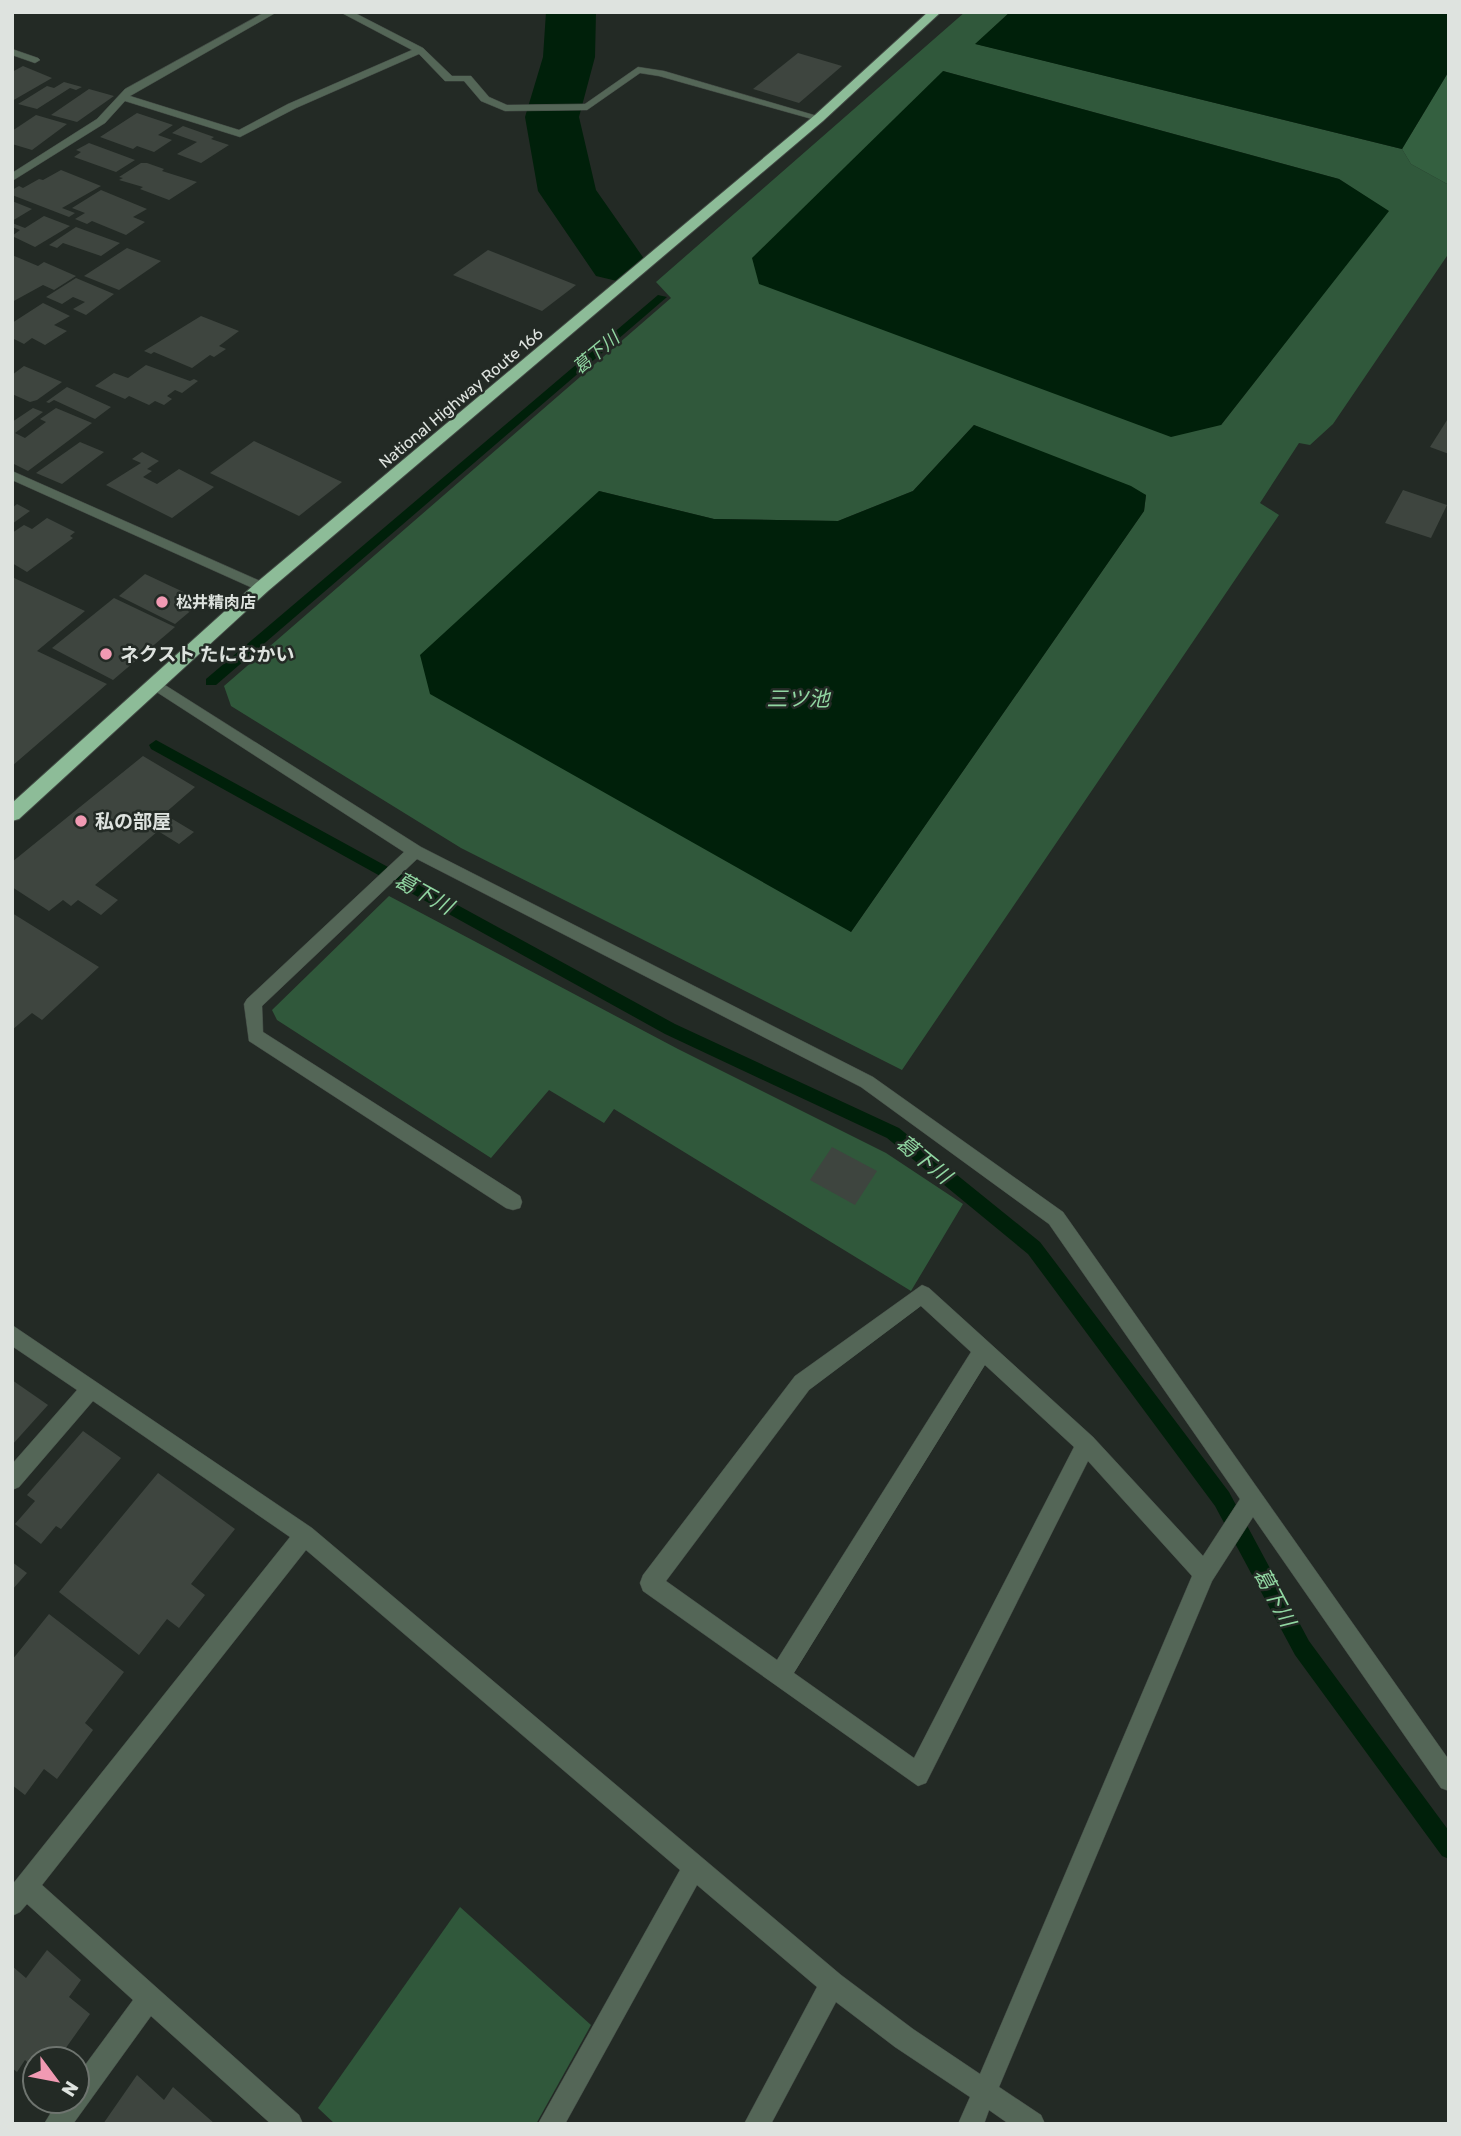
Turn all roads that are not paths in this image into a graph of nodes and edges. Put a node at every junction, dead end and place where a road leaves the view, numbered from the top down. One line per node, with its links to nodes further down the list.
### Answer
1 (272, 12): 7 (street)
2 (345, 12): 4 (street)
3 (935, 12): 8 (highway, National Highway Route 166)
4 (420, 50): 7 (street); 8 (street)
5 (12, 52): 6 (street)
6 (35, 60)
7 (123, 97): 9 (street)
8 (818, 118): 11 (highway, National Highway Route 166)
9 (12, 178)
10 (12, 475): 11 (street)
11 (262, 587): 12 (highway, National Highway Route 166)
12 (157, 685): 13 (highway, National Highway Route 166); 14 (street)
13 (12, 814)
14 (415, 851): 15 (street); 21 (street)
15 (513, 1202)
16 (12, 1334): 18 (street)
17 (983, 1350): 19 (street); 24 (street); 24 (street)
18 (92, 1389): 20 (street); 22 (street)
19 (1086, 1444): 23 (street); 24 (street)
20 (12, 1480)
21 (1253, 1498): 23 (street); 25 (street)
22 (305, 1535): 26 (street); 27 (street)
23 (1205, 1573): 31 (street)
24 (780, 1675)
25 (1449, 1780)
26 (695, 1866): 28 (street); 33 (street)
27 (19, 1895): 29 (street)
28 (832, 1984): 31 (street); 34 (street)
29 (149, 1999): 30 (street); 32 (street)
30 (91, 2078)
31 (985, 2094): 35 (street); 36 (street)
32 (290, 2124)
33 (551, 2124)
34 (757, 2124)
35 (971, 2124)
36 (1032, 2124)

